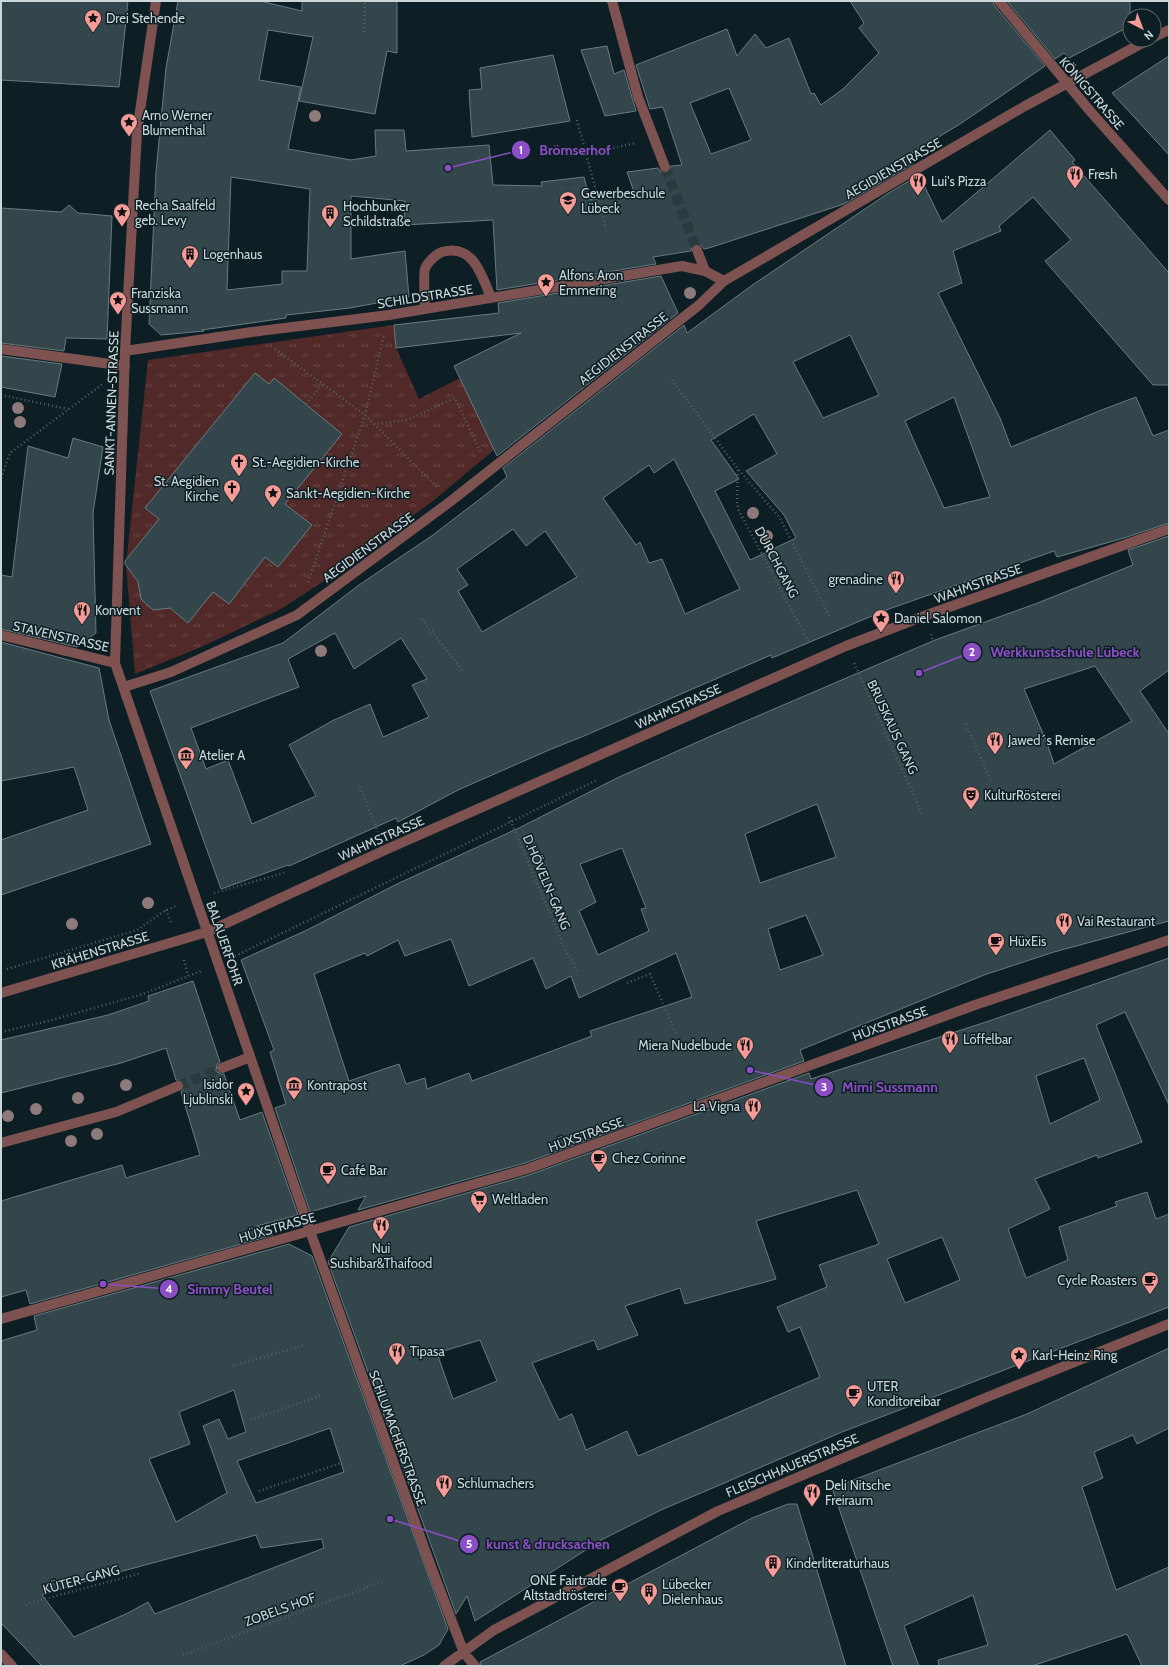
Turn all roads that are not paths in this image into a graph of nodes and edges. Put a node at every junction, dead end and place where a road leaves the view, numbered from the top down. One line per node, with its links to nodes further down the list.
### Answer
1 (156, 1): 14 (street, SANKT-ANNEN-STRASSE)
2 (612, 1): 6 (street)
3 (999, 1): 5 (street, KÖNIGSTRASSE)
4 (1133, 48): 5 (street, AEGIDIENSTRASSE)
5 (1067, 84): 7 (street, KÖNIGSTRASSE); 10 (street, AEGIDIENSTRASSE)
6 (665, 167)
7 (1169, 200)
8 (697, 250): 9 (street)
9 (705, 271): 10 (street, SCHILDSTRASSE); 11 (street, SCHILDSTRASSE)
10 (724, 281): 19 (street, AEGIDIENSTRASSE)
11 (491, 298): 12 (street, SCHILDSTRASSE); 12 (street)
12 (425, 309): 14 (street, SCHILDSTRASSE)
13 (1, 348): 15 (street)
14 (125, 351): 15 (street, SANKT-ANNEN-STRASSE)
15 (125, 366): 18 (street, SANKT-ANNEN-STRASSE)
16 (1169, 529): 20 (street, WAHMSTRASSE)
17 (1, 636): 18 (street, STAVENSTRASSE)
18 (115, 663): 19 (street, BALAUERFOHR)
19 (124, 687): 20 (street, BALAUERFOHR)
20 (207, 932): 22 (street, KRÄHENSTRASSE); 23 (street, BALAUERFOHR)
21 (1169, 940): 27 (street, HÜXSTRASSE)
22 (1, 993)
23 (250, 1057): 24 (street); 27 (street, BALAUERFOHR)
24 (222, 1068)
25 (178, 1086): 26 (street)
26 (1, 1143)
27 (310, 1231): 28 (street, HÜXSTRASSE); 30 (street, SCHLUMACHERSTRASSE)
28 (1, 1319)
29 (1169, 1324): 30 (street, FLEISCHHAUERSTRASSE)
30 (464, 1653): 33 (street, FLEISCHHAUERSTRASSE); 34 (street, SCHLUMACHERSTRASSE)
31 (1, 1654): 32 (street)
32 (12, 1666)
33 (444, 1666)
34 (474, 1666)

